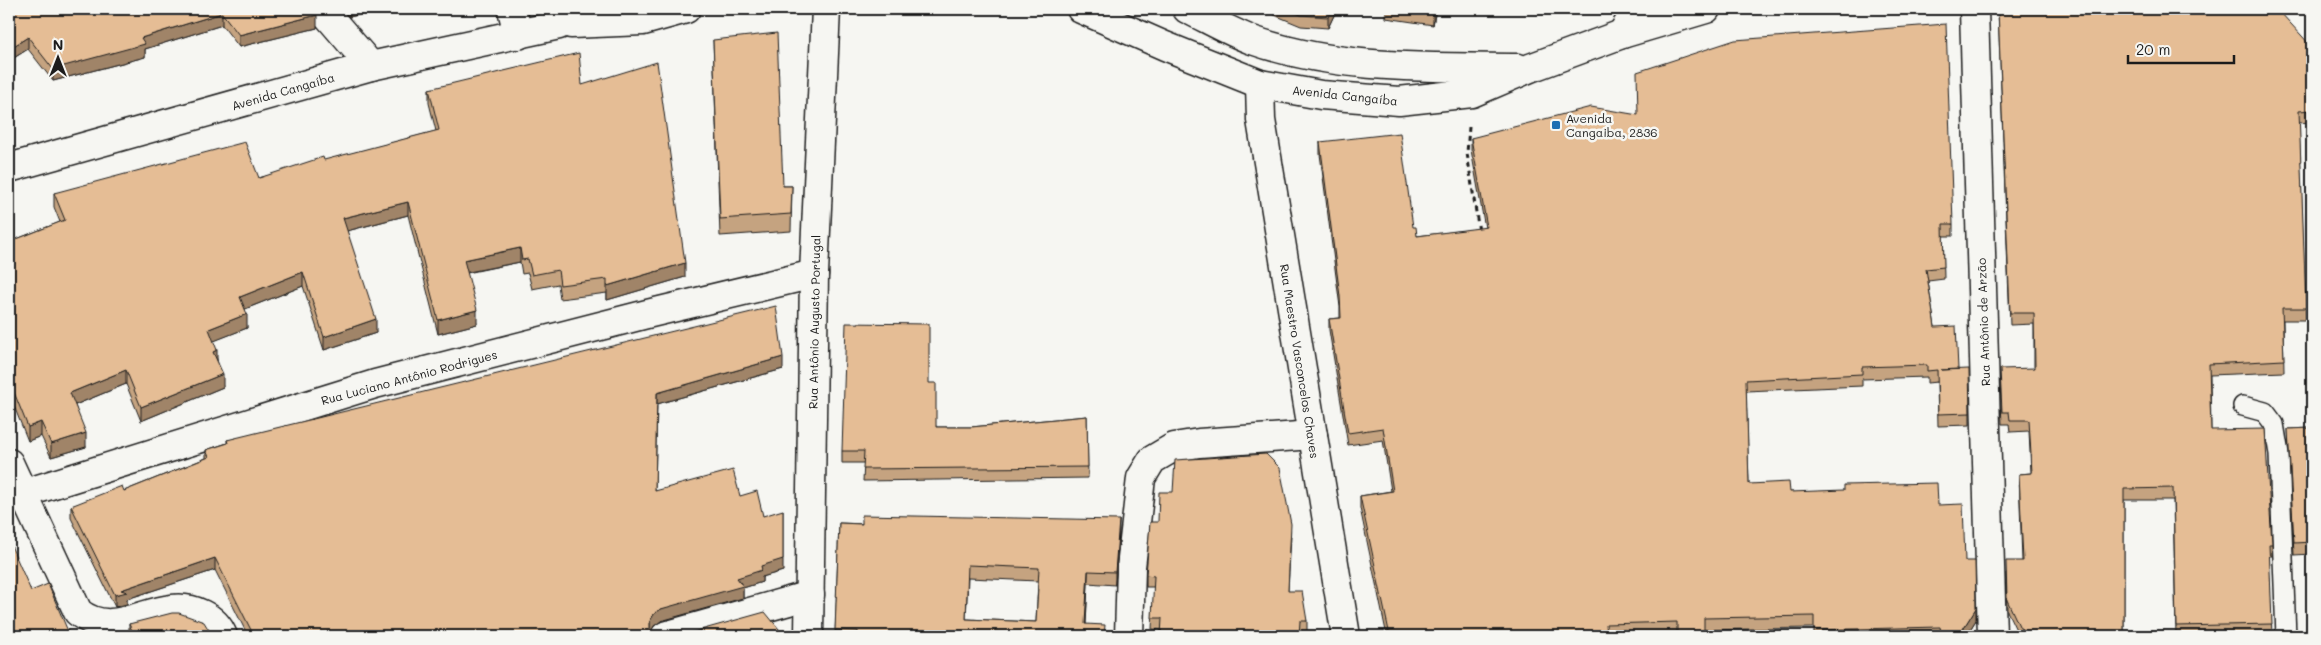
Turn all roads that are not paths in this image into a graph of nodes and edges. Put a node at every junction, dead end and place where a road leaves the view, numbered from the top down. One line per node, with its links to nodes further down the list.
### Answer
1 (322, 9): 14 (street)
2 (512, 9): 13 (street)
3 (596, 9): 11 (street, Avenida Cangaíba)
4 (686, 9): 11 (street, Avenida Cangaíba)
5 (826, 9): 18 (street, Rua Antônio Augusto Portugal)
6 (1080, 9): 16 (street, Avenida Cangaíba)
7 (1187, 9): 15 (street, Avenida Cangaíba)
8 (1637, 9): 12 (street)
9 (1706, 9): 12 (street, Avenida Cangaíba)
10 (1974, 9): 29 (street, Rua Antônio de Arzão)
11 (559, 25): 13 (street, Avenida Cangaíba)
12 (1622, 34): 15 (street, Avenida Cangaíba)
13 (518, 35): 14 (street, Avenida Cangaíba)
14 (371, 66): 17 (street, Avenida Cangaíba)
15 (1530, 68): 16 (street, Avenida Cangaíba)
16 (1260, 84): 20 (street, Rua Maestro Vasconcelos Chaves)
17 (9, 168)
18 (814, 274): 22 (street, Rua Luciano Antônio Rodrigues); 23 (street, Rua Antônio Augusto Portugal)
19 (2243, 406): 30 (lane)
20 (1313, 435): 27 (street); 28 (street, Rua Maestro Vasconcelos Chaves)
21 (9, 463): 22 (street)
22 (15, 496): 24 (street)
23 (810, 595): 25 (street); 26 (street, Rua Antônio Augusto Portugal)
24 (223, 636)
25 (665, 636)
26 (809, 636)
27 (1129, 636)
28 (1346, 636)
29 (1992, 636)
30 (2286, 636)

